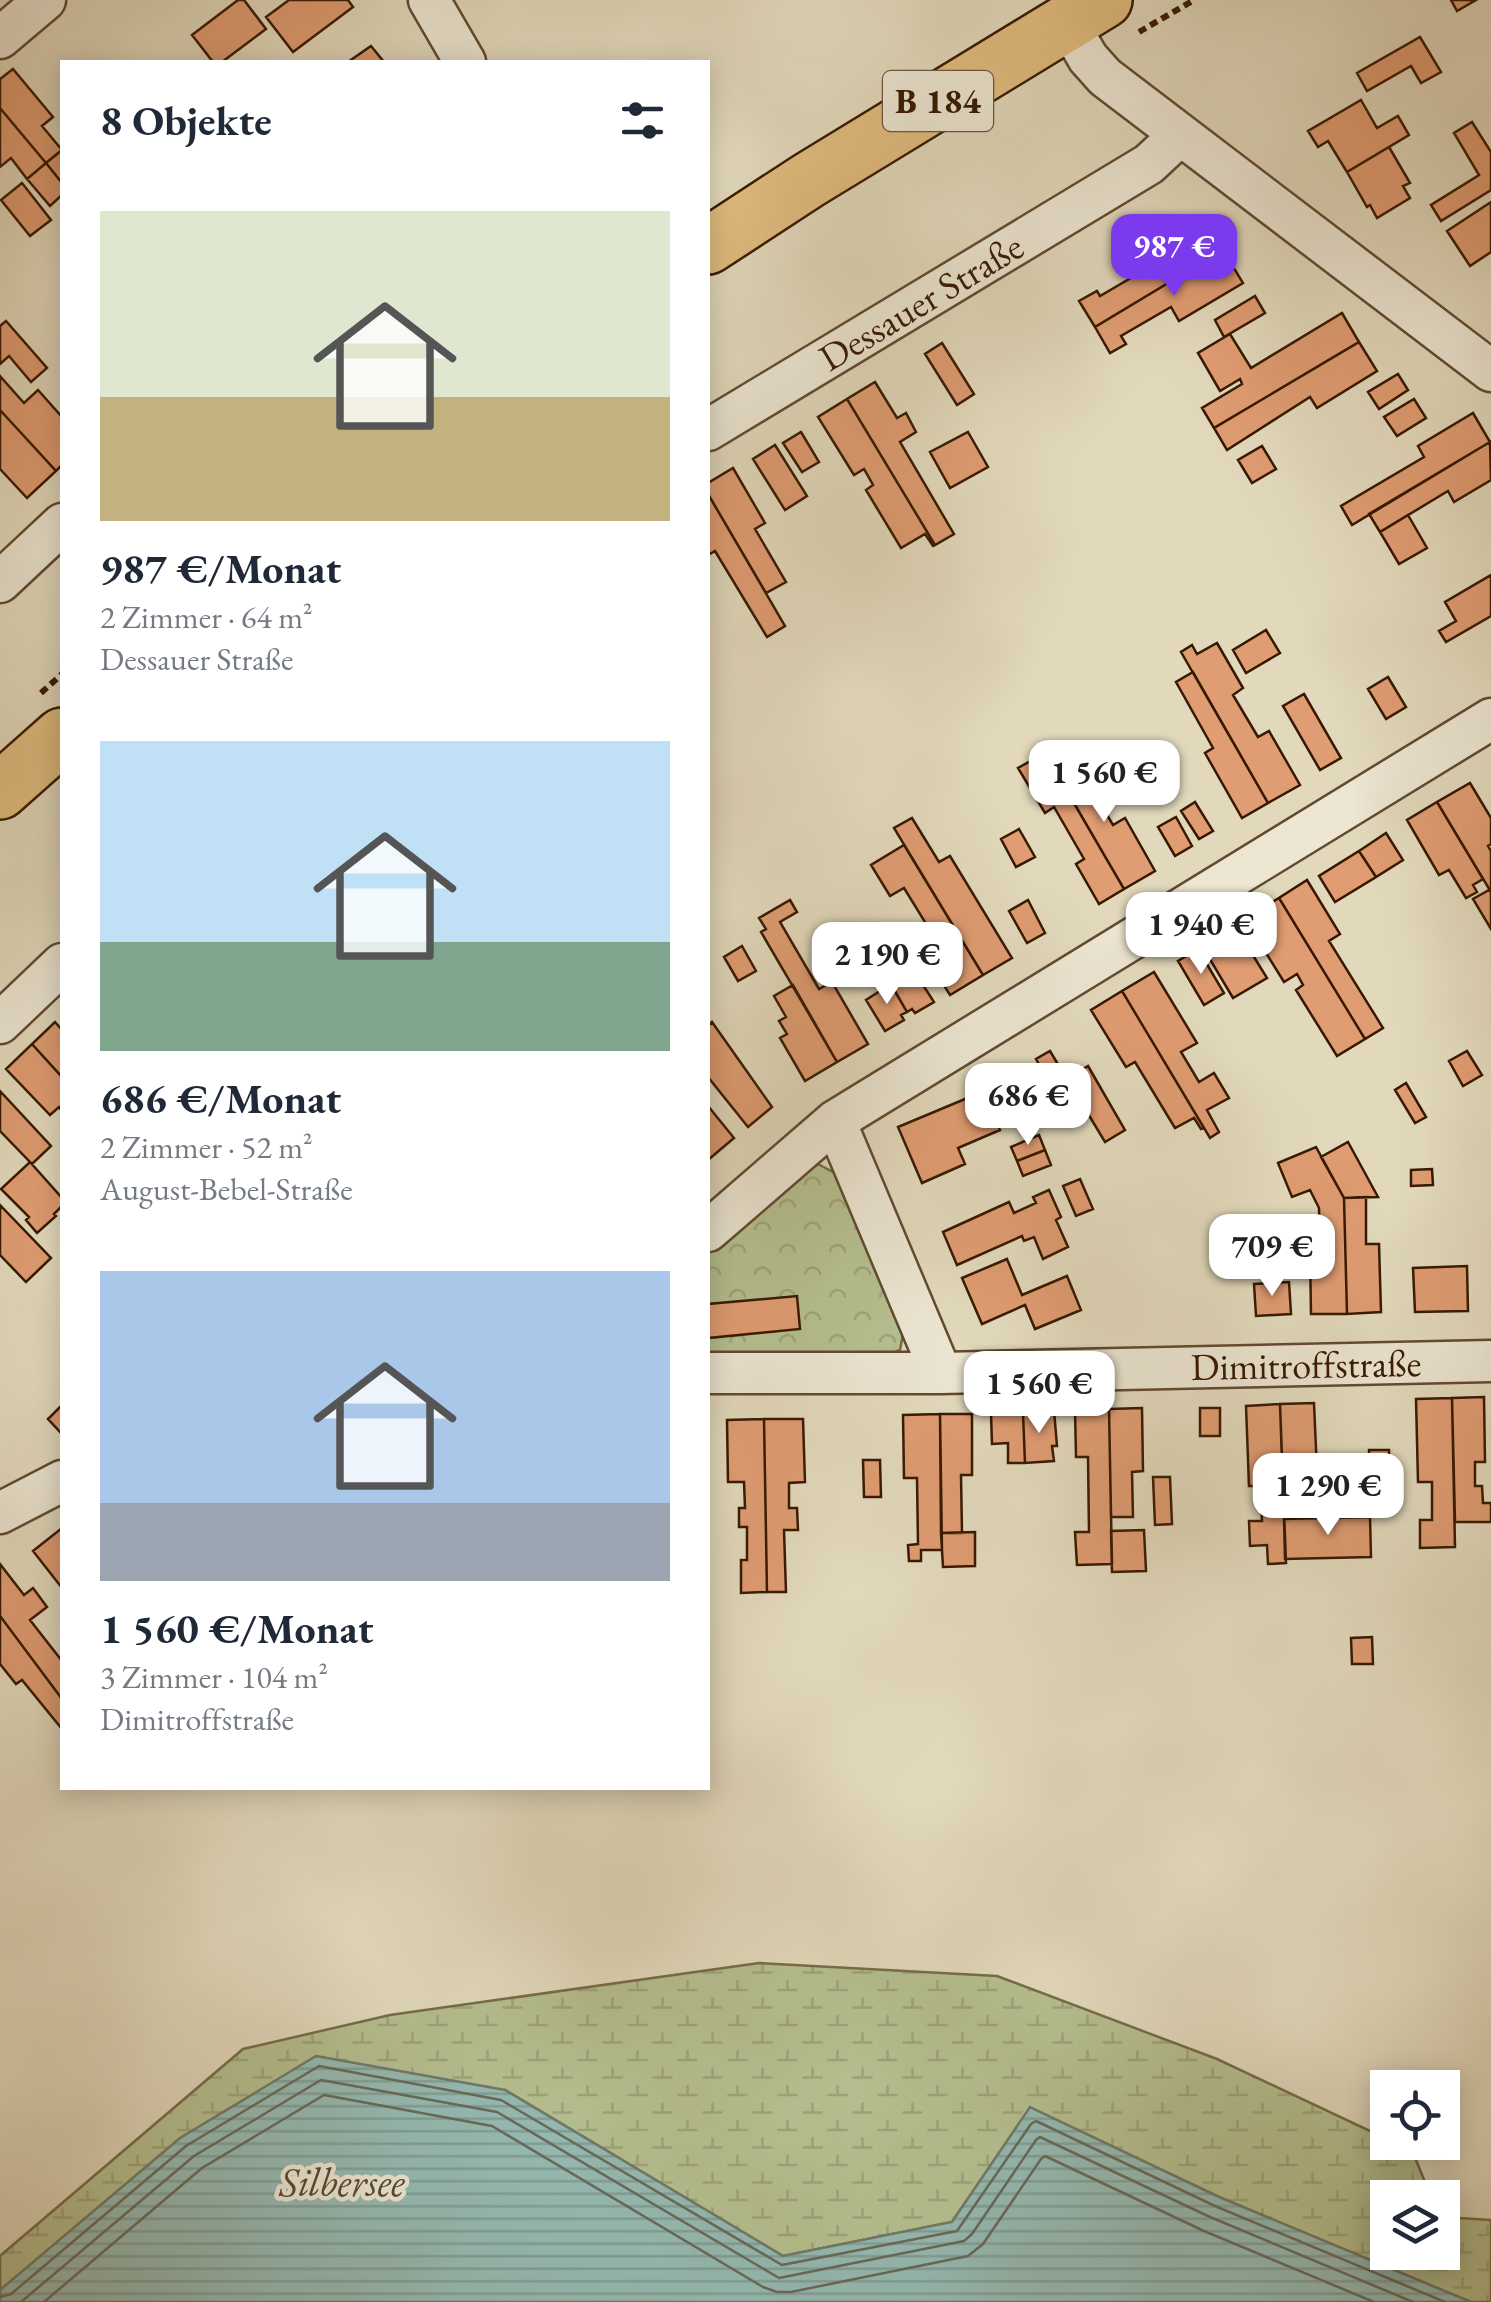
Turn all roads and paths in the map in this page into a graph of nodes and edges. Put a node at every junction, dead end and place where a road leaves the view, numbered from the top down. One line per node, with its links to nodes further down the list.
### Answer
1 (45, 0): 4 (street)
2 (429, 0): 5 (street)
3 (1085, 11): 6 (street); 7 (main road, B 184)
4 (0, 38)
5 (463, 60)
6 (1180, 135): 8 (street); 9 (street, Dessauer Straße)
7 (710, 245)
8 (1491, 371)
9 (710, 429)
10 (60, 526): 11 (street)
11 (0, 582)
12 (1491, 720): 17 (street)
13 (60, 738): 14 (main road)
14 (0, 791)
15 (60, 966): 16 (street)
16 (0, 1023)
17 (835, 1121): 18 (street); 20 (street)
18 (710, 1229)
19 (1491, 1361): 20 (street, Dimitroffstraße)
20 (942, 1372): 21 (street, Dimitroffstraße)
21 (710, 1373)
22 (60, 1482): 23 (street)
23 (0, 1512)

